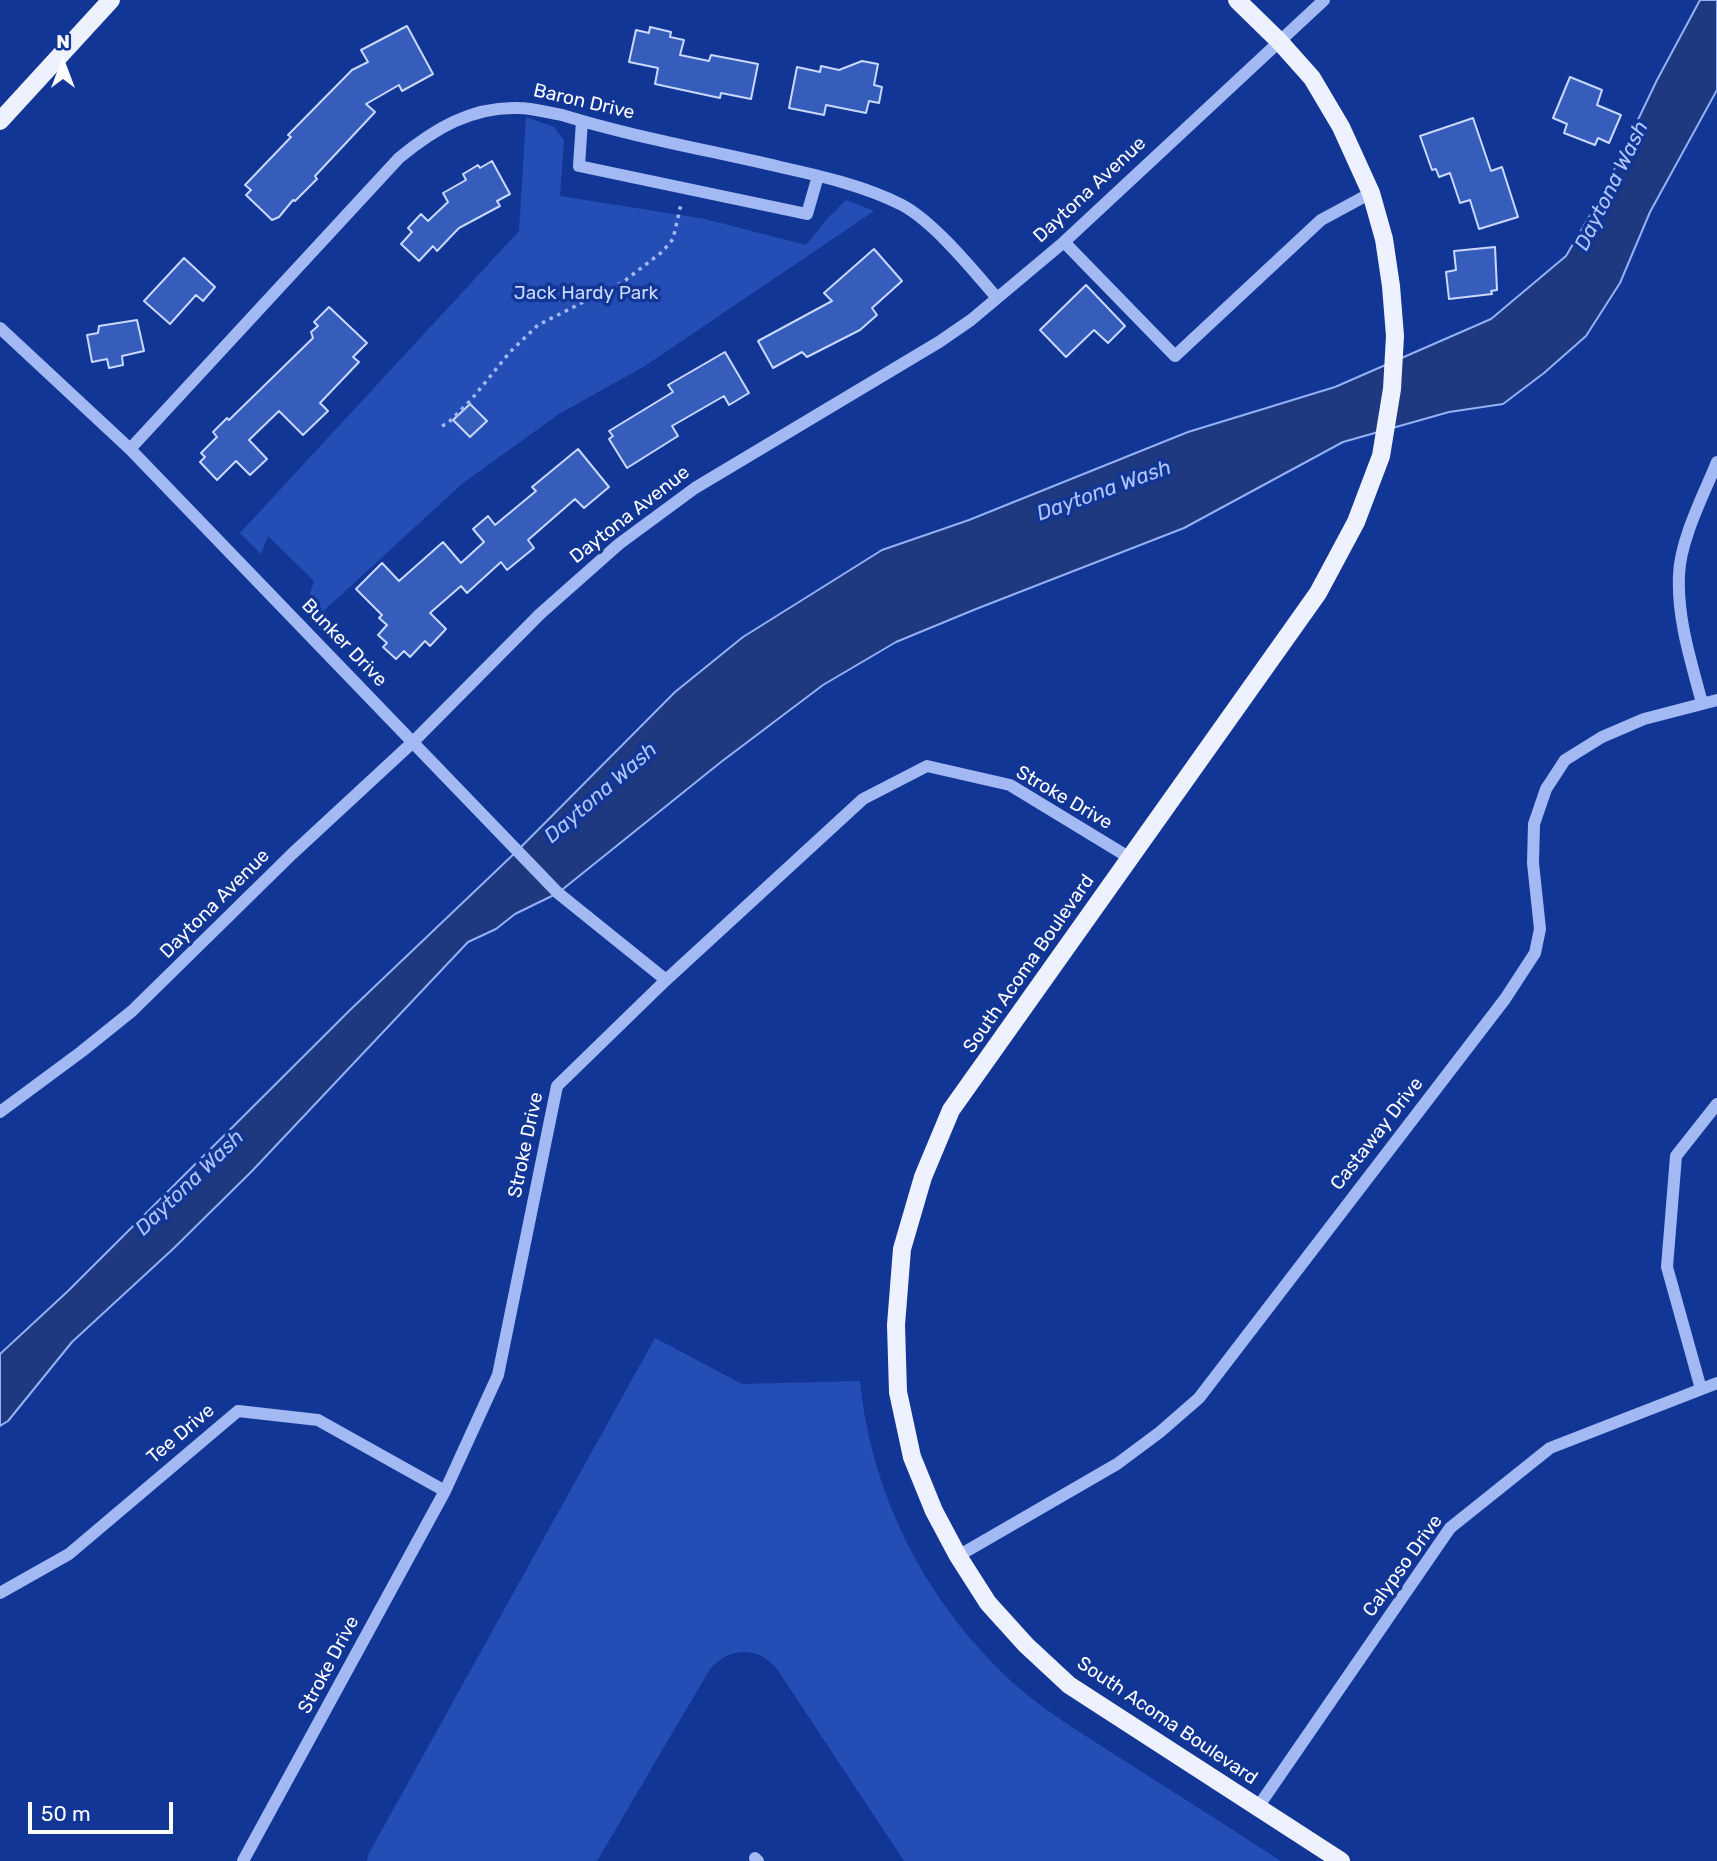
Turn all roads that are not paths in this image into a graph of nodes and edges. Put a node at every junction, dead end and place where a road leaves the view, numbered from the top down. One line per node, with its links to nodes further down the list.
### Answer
1 (111, 0): 5 (main road)
2 (1237, 0): 4 (main road, South Acoma Boulevard)
3 (1324, 0): 4 (street, Daytona Avenue)
4 (1279, 41): 8 (main road, South Acoma Boulevard); 9 (street, Daytona Avenue)
5 (0, 121)
6 (582, 121): 7 (street, Baron Drive); 7 (street); 12 (street, Baron Drive)
7 (818, 176): 10 (street, Baron Drive)
8 (1371, 193): 9 (street); 17 (main road, South Acoma Boulevard)
9 (1064, 242): 10 (street, Daytona Avenue)
10 (997, 298): 16 (street, Daytona Avenue)
11 (0, 328): 12 (street, Bunker Drive)
12 (130, 449): 16 (street, Bunker Drive)
13 (1717, 462): 15 (street)
14 (1717, 700): 15 (street, Castaway Drive)
15 (1702, 703): 24 (street, Castaway Drive)
16 (413, 742): 18 (street, Bunker Drive); 20 (street, Daytona Avenue)
17 (1130, 858): 18 (street, Stroke Drive); 24 (main road, South Acoma Boulevard)
18 (666, 980): 23 (street, Stroke Drive)
19 (1717, 1104): 22 (street)
20 (0, 1112)
21 (1717, 1384): 22 (street, Calypso Drive)
22 (1701, 1390): 26 (street, Calypso Drive)
23 (445, 1490): 25 (street, Tee Drive); 27 (street, Stroke Drive)
24 (958, 1556): 26 (main road, South Acoma Boulevard)
25 (0, 1593)
26 (1258, 1807): 28 (main road, South Acoma Boulevard)
27 (243, 1861)
28 (1341, 1861)

